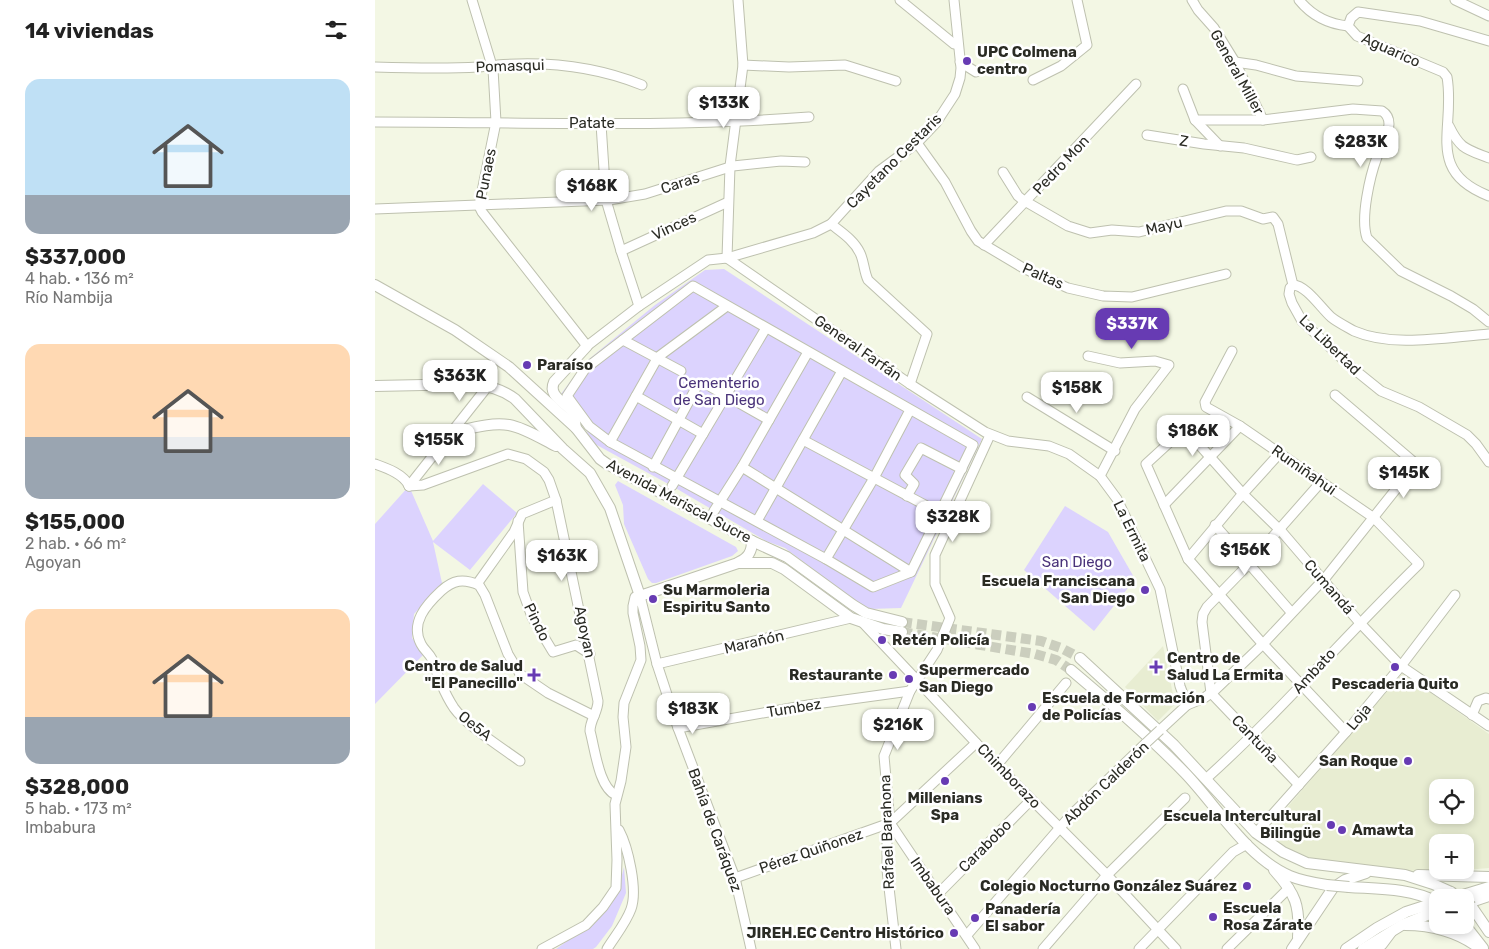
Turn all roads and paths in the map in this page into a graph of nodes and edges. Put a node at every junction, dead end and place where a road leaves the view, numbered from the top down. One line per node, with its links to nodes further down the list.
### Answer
1 (472, 0): 15 (street, Punaes)
2 (738, 0): 16 (street)
3 (900, 0): 12 (street)
4 (954, 0): 12 (street, Cayetano Cestaris)
5 (1077, 0): 19 (street)
6 (1192, 0): 14 (street, General Miller)
7 (1299, 0): 10 (street)
8 (1455, 0): 9 (street)
9 (1489, 16)
10 (1348, 26): 11 (street, Aguarico); 32 (street, Aguarico)
11 (1489, 41)
12 (958, 45): 13 (street, Cayetano Cestaris)
13 (960, 62): 18 (street); 34 (street, Cayetano Cestaris)
14 (1235, 62): 21 (street); 27 (street, General Miller)
15 (493, 65): 17 (street, Pomasqui); 23 (street, Pomasqui); 29 (street, Punaes)
16 (743, 65): 20 (street); 30 (street)
17 (375, 67)
18 (976, 72)
19 (1033, 80)
20 (897, 81)
21 (1358, 81)
22 (1136, 84): 44 (street, Pedro Mon)
23 (642, 85)
24 (1183, 89): 26 (street)
25 (809, 117): 30 (street, Patate)
26 (1195, 120): 27 (street); 35 (street)
27 (1263, 120): 56 (street)
28 (375, 122): 29 (street, Patate)
29 (496, 122): 31 (street, Patate); 45 (street, Punaes)
30 (737, 123): 31 (street, Patate); 39 (street)
31 (601, 124): 42 (street)
32 (1447, 124): 37 (street); 41 (street, Aguarico)
33 (1147, 135): 35 (street, Z)
34 (917, 142): 47 (street, Cayetano Cestaris); 48 (street, Paltas)
35 (1220, 146): 36 (street, Z)
36 (1311, 158)
37 (1489, 158)
38 (805, 162): 39 (street, Caras)
39 (730, 166): 42 (street, Caras); 43 (street)
40 (1003, 172): 44 (street, Mayu)
41 (1489, 196)
42 (606, 200): 45 (street, Caras); 49 (street)
43 (728, 202): 49 (street, Vinces); 50 (street)
44 (1026, 202): 48 (street, Pedro Mon); 53 (street, Mayu)
45 (479, 206): 46 (street, Caras); 60 (street, Punaes)
46 (375, 209)
47 (831, 224): 50 (street, Cayetano Cestaris); 67 (street)
48 (984, 245): 51 (street, Paltas)
49 (621, 251): 54 (street)
50 (727, 258): 54 (street, Cayetano Cestaris); 67 (street, General Farfán)
51 (1226, 274)
52 (375, 285): 80 (main road, Avenida Mariscal Sucre)
53 (1293, 285): 58 (street, La Libertad); 90 (street, La Libertad)
54 (639, 306): 60 (street, Cayetano Cestaris)
55 (727, 306): 57 (street); 59 (street); 64 (street)
56 (1489, 322)
57 (766, 328): 62 (street); 72 (street)
58 (1489, 334)
59 (623, 340): 64 (street); 85 (street)
60 (587, 346): 80 (main road)
61 (1231, 351): 79 (street, Rumiñahui)
62 (808, 352): 66 (street); 78 (street)
63 (1088, 356): 87 (street)
64 (657, 357): 65 (street); 74 (street)
65 (681, 371)
66 (842, 371): 76 (street); 84 (street)
67 (910, 384): 83 (street, General Farfán)
68 (375, 386): 69 (main road)
69 (488, 386): 81 (street); 86 (main road)
70 (711, 387): 72 (street)
71 (695, 390): 77 (street)
72 (726, 395): 78 (street); 82 (street)
73 (1335, 395): 108 (street, Abdón Calderón)
74 (636, 396): 77 (street); 85 (street)
75 (1027, 397): 87 (street)
76 (911, 410): 94 (street); 96 (street)
77 (678, 420): 82 (street); 92 (street)
78 (769, 420): 93 (street)
79 (1240, 426): 88 (street, Rumiñahui); 89 (street)
80 (576, 428): 114 (main road, Avenida Mariscal Sucre)
81 (450, 433): 86 (main road); 99 (street)
82 (703, 434): 97 (street)
83 (990, 435): 95 (street, La Ermita); 136 (street, Rafael Barahona)
84 (803, 440): 96 (street); 100 (street)
85 (610, 442): 92 (street)
86 (563, 449): 125 (main road)
87 (1115, 451): 95 (street)
88 (1279, 454): 98 (street, Rumiñahui); 101 (street)
89 (1209, 458): 101 (street, Cumandá); 105 (street); 105 (street, Cumandá)
90 (1489, 462)
91 (375, 464): 99 (street)
92 (653, 467): 97 (street)
93 (742, 467): 100 (street); 104 (street)
94 (962, 469): 102 (street); 107 (street)
95 (1100, 476): 142 (street, La Ermita)
96 (874, 478): 102 (street); 112 (street)
97 (674, 482): 104 (street)
98 (1321, 482): 108 (street, Rumiñahui); 113 (street)
99 (409, 486): 103 (street, Agoyan)
100 (776, 487): 110 (street); 112 (street)
101 (1243, 494): 111 (street); 113 (street, Cumandá)
102 (907, 496): 107 (street)
103 (556, 500): 109 (street); 131 (street, Agoyan)
104 (720, 502): 106 (street); 110 (street)
105 (1164, 505): 116 (street)
106 (714, 511)
107 (940, 513): 120 (street)
108 (1374, 518): 119 (street, Rumiñahui); 121 (street, Abdón Calderón)
109 (518, 521): 122 (street); 131 (street, Pindo)
110 (757, 522): 115 (street)
111 (1215, 525): 116 (street); 118 (street)
112 (843, 529): 115 (street); 120 (street)
113 (1279, 530): 118 (street); 121 (street, Cumandá)
114 (752, 541): 117 (main road); 129 (main road, Avenida Mariscal Sucre)
115 (826, 559): 120 (street)
116 (1188, 559): 123 (street)
117 (738, 563): 125 (main road); 127 (main road, Avenida Mariscal Sucre)
118 (1249, 564): 123 (street); 126 (street)
119 (1419, 564): 128 (street, Ambato)
120 (911, 572)
121 (1324, 579): 126 (street, Abdón Calderón); 128 (street, Cumandá)
122 (477, 584): 144 (street); 150 (street, Oe5A)
123 (1220, 595): 130 (street); 140 (street)
124 (1455, 595): 134 (street, Loja)
125 (640, 596): 133 (street, Bahía de Caráquez); 154 (street)
126 (1291, 612): 130 (street, Abdón Calderón)
127 (851, 618): 129 (main road, Avenida Mariscal Sucre); 133 (street, Marañón)
128 (1360, 623): 134 (street, Cumandá); 138 (street, Ambato)
129 (864, 624): 136 (street, Chimborazo)
130 (1263, 644): 138 (street); 140 (street, Abdón Calderón)
131 (590, 654): 144 (street, Agoyan)
132 (1080, 658): 160 (main road)
133 (657, 664): 146 (street, Bahía de Caráquez)
134 (1401, 666): 143 (street, Cumandá); 147 (street, Loja)
135 (1071, 670): 161 (main road)
136 (916, 679): 139 (street, Rafael Barahona); 149 (street, Chimborazo)
137 (1066, 683): 151 (street)
138 (1301, 685): 147 (street); 148 (street, Ambato)
139 (910, 690): 146 (street, Tumbez); 157 (street, Rafael Barahona)
140 (1211, 693): 142 (street, Abdón Calderón); 148 (street, Cantuña)
141 (1489, 698): 143 (street)
142 (1187, 706): 159 (street, Abdón Calderón, bridge)
143 (1472, 715): 145 (street, Cumandá)
144 (594, 716): 154 (street, Agoyan)
145 (1489, 726)
146 (678, 728): 167 (street, Bahía de Caráquez)
147 (1346, 732): 153 (street, Loja)
148 (1251, 737): 152 (street, Ambato); 153 (street, Cantuña)
149 (977, 743): 151 (street, Chimborazo); 157 (street, Pérez Quiñonez)
150 (520, 761)
151 (997, 766): 156 (street, Chimborazo)
152 (1208, 777)
153 (1299, 785): 160 (street, Loja)
154 (616, 795): 158 (street)
155 (1185, 798): 164 (street)
156 (1031, 800): 159 (street, Chimborazo); 172 (street, Carabobo)
157 (890, 823): 167 (street, Pérez Quiñonez); 172 (street, Imbabura); 188 (street, Rafael Barahona)
158 (616, 825): 185 (street); 186 (street)
159 (1059, 828): 164 (street, Chimborazo); 183 (street, Abdón Calderón)
160 (1256, 833): 163 (main road)
161 (1247, 844): 162 (main road); 180 (street)
162 (1263, 859): 169 (main road); 174 (main road, bridge)
163 (1377, 872): 165 (main road); 184 (main road)
164 (1107, 875): 180 (street, Chimborazo); 190 (street)
165 (1405, 875): 166 (main road); 170 (main road)
166 (1489, 877)
167 (735, 878): 187 (street, Bahía de Caráquez)
168 (1489, 886): 171 (main road)
169 (1289, 888): 184 (main road); 193 (street)
170 (1442, 889)
171 (1474, 890)
172 (939, 893): 183 (street, Imbabura)
173 (1489, 896): 175 (main road)
174 (1429, 899)
175 (1474, 901)
176 (1429, 904): 195 (main road)
177 (1474, 913): 181 (main road)
178 (1429, 914): 179 (main road)
179 (1397, 928): 196 (main road); 197 (street); 198 (main road)
180 (1159, 930): 191 (street); 192 (street, Chimborazo)
181 (1489, 932)
182 (1472, 934): 199 (main road)
183 (967, 935): 189 (street, Imbabura)
184 (1298, 937): 194 (main road)
185 (542, 949)
186 (607, 949)
187 (751, 949)
188 (896, 949)
189 (975, 949)
190 (1043, 949)
191 (1139, 949)
192 (1175, 949)
193 (1227, 949)
194 (1292, 949)
195 (1346, 949)
196 (1363, 949)
197 (1376, 949)
198 (1480, 949)
199 (1484, 949)

